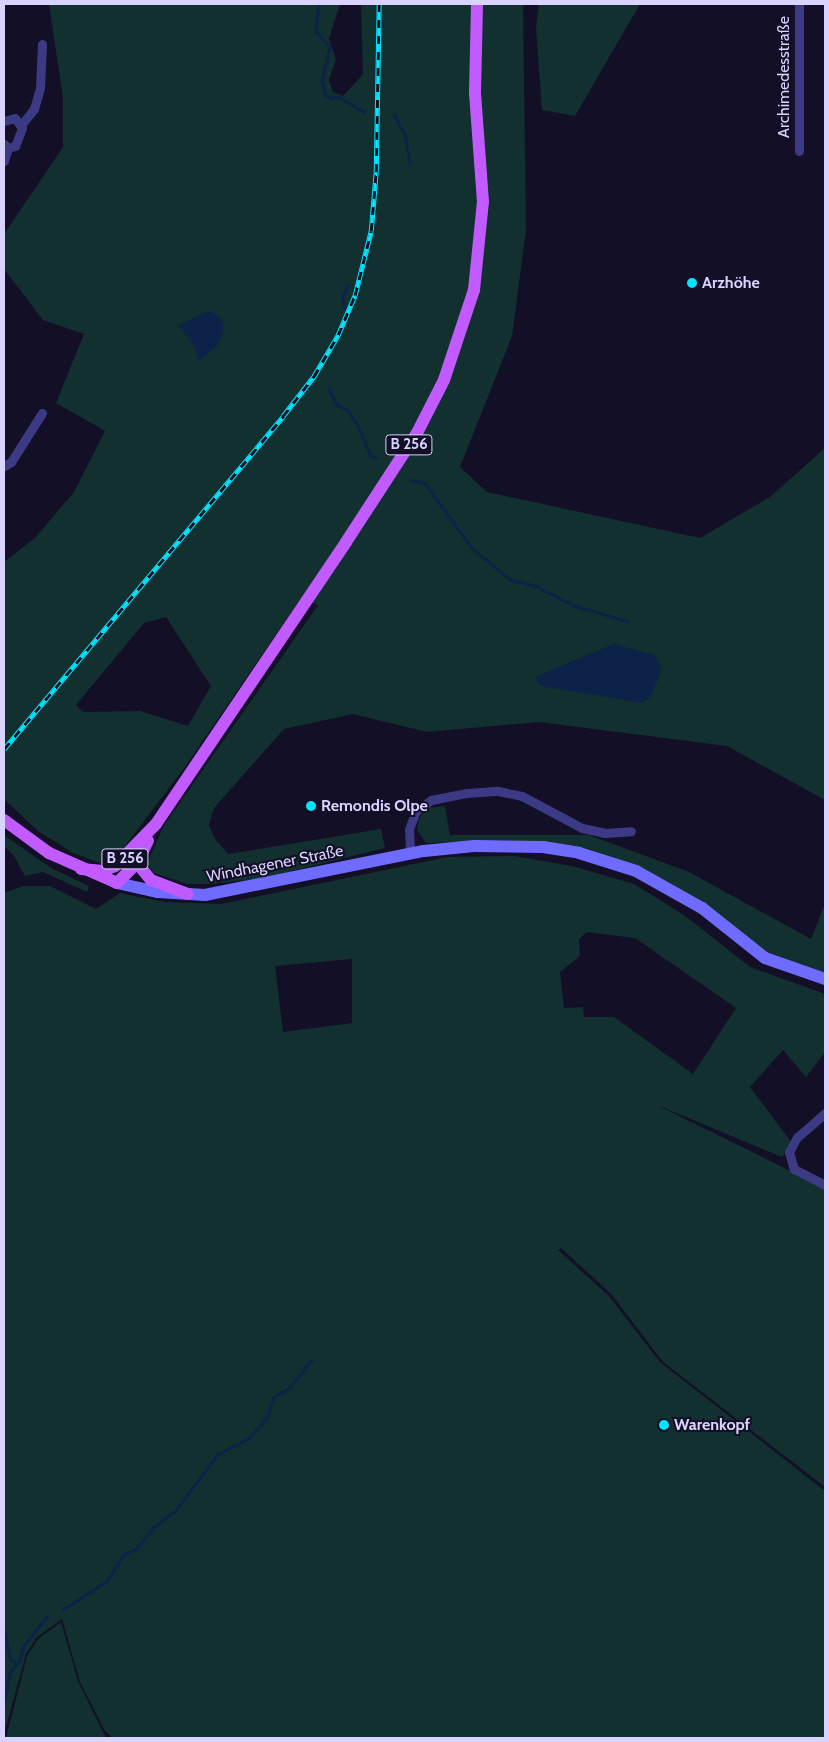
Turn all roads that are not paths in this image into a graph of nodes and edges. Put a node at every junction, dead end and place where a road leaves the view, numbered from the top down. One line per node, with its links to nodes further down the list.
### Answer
1 (477, 4): 14 (main road, B 256)
2 (799, 4): 7 (street, Archimedesstraße)
3 (42, 44): 5 (street)
4 (4, 121): 5 (street)
5 (21, 125): 6 (street)
6 (6, 146): 8 (street)
7 (799, 151)
8 (4, 161)
9 (42, 412): 10 (street)
10 (4, 466)
11 (4, 820): 15 (main road, B 256)
12 (631, 831): 13 (street)
13 (410, 853): 17 (main road, Windhagener Straße); 18 (main road, Windhagener Straße)
14 (131, 860): 15 (main road, B 256); 16 (main road, B 256); 17 (main road, B 256)
15 (81, 868): 16 (main road, B 256)
16 (117, 883): 17 (main road, Windhagener Straße)
17 (187, 894)
18 (825, 980)
19 (825, 1113): 20 (street)
20 (825, 1185)

